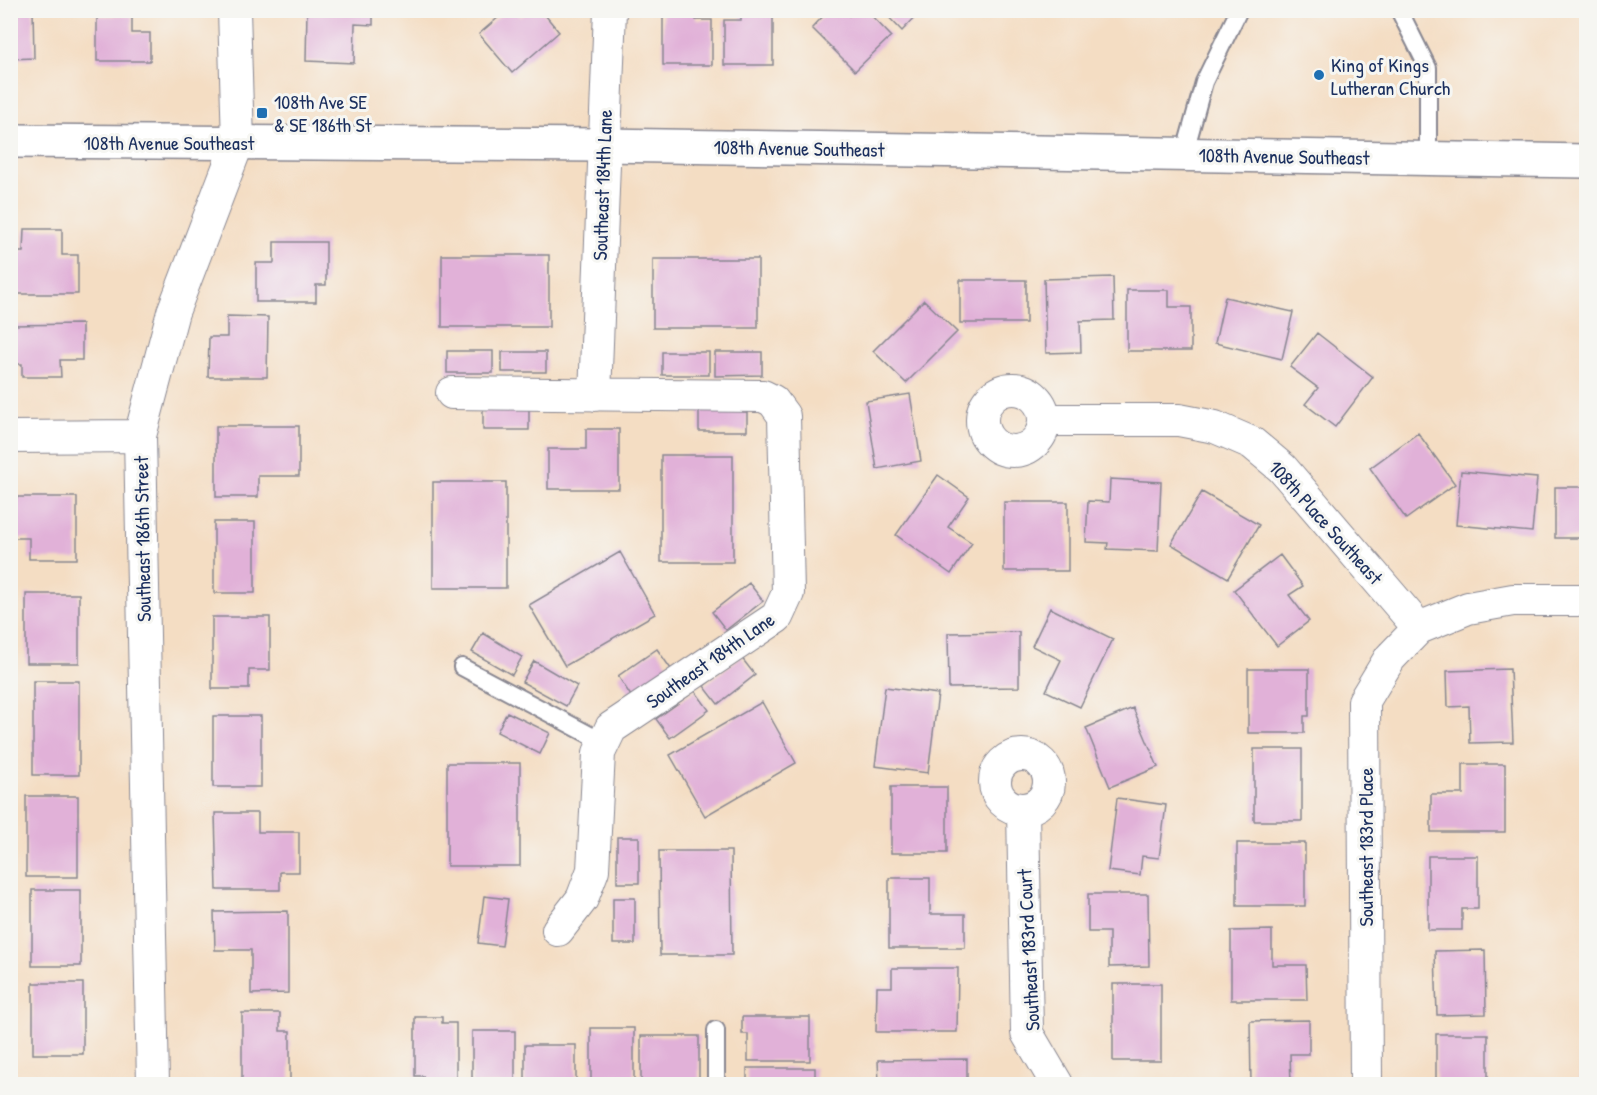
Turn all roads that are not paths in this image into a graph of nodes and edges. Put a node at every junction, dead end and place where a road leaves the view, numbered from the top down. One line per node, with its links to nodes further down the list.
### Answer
1 (234, 10): 7 (street, Southeast 186th Street)
2 (610, 10): 8 (street, Southeast 184th Lane)
3 (1239, 10): 9 (lane)
4 (1389, 10): 5 (lane)
5 (1399, 11): 10 (lane)
6 (10, 141): 7 (main road, 108th Avenue Southeast)
7 (238, 142): 8 (main road, 108th Avenue Southeast); 15 (street, Southeast 186th Street)
8 (604, 145): 9 (main road, 108th Avenue Southeast); 13 (street, Southeast 184th Lane)
9 (1184, 154): 10 (main road, 108th Avenue Southeast)
10 (1428, 159): 11 (main road, 108th Avenue Southeast)
11 (1587, 161)
12 (452, 393): 13 (street, Southeast 184th Lane)
13 (595, 395): 20 (street, Southeast 184th Lane)
14 (1044, 420): 18 (street, 108th Place Southeast)
15 (140, 436): 16 (street); 24 (street, Southeast 186th Street)
16 (10, 437)
17 (1587, 600): 18 (street)
18 (1419, 627): 27 (street, Southeast 183rd Place)
19 (462, 667): 20 (lane)
20 (604, 743): 22 (street, Southeast 184th Lane)
21 (1023, 809): 26 (street, Southeast 183rd Court)
22 (558, 930)
23 (716, 1030): 25 (lane)
24 (153, 1084)
25 (716, 1084)
26 (1057, 1084)
27 (1366, 1084)

